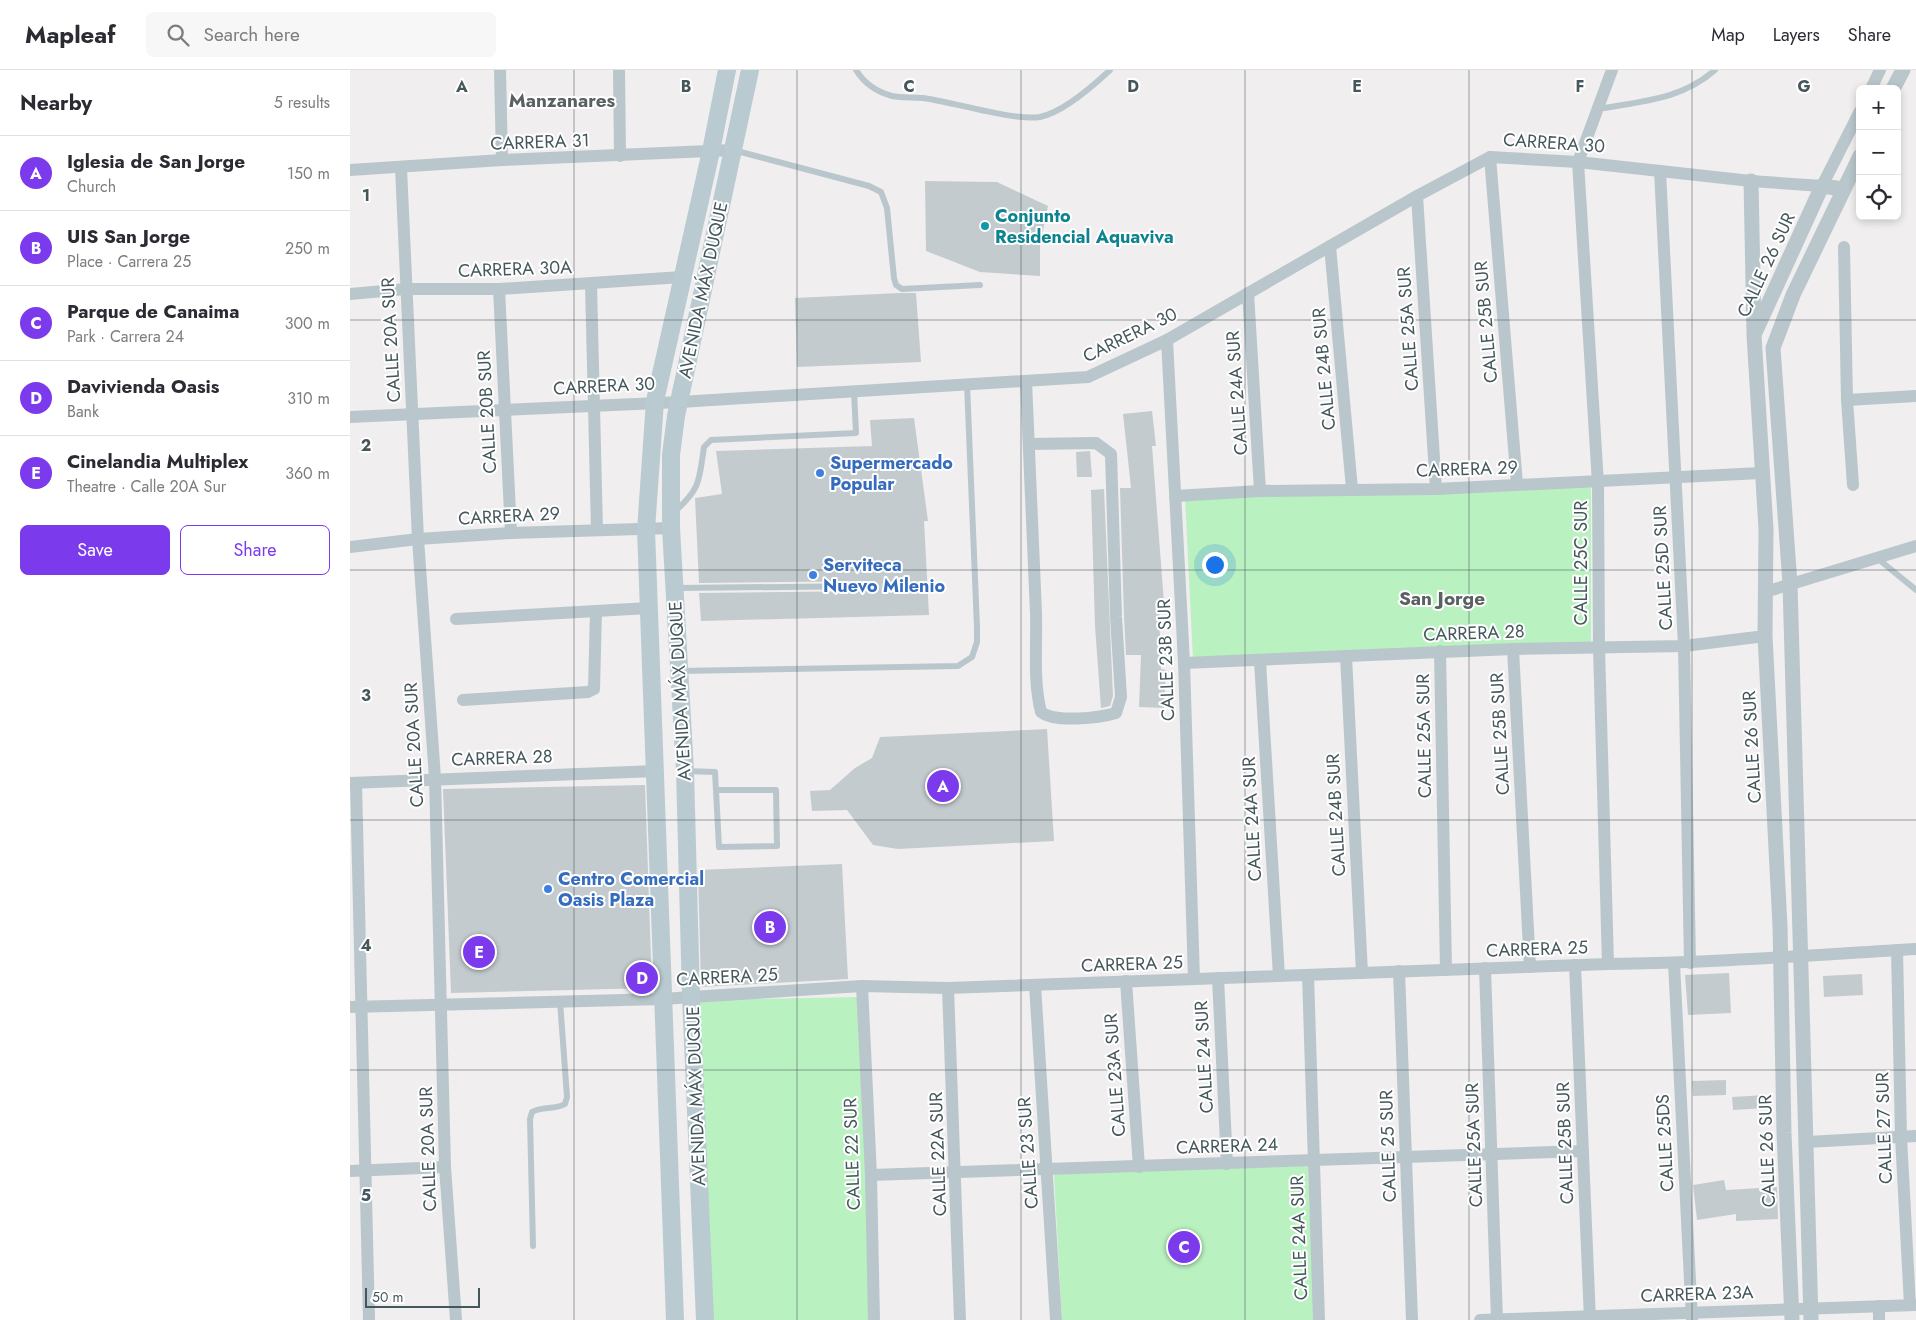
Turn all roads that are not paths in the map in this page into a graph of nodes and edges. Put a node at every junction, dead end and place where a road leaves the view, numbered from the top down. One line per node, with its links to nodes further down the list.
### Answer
1 (500, 70): 19 (street)
2 (619, 70): 17 (street)
3 (727, 70): 16 (main road, AVENIDA MÁX DUQUE)
4 (750, 70): 15 (main road, AVENIDA MÁX DUQUE)
5 (856, 70): 6 (lane)
6 (1110, 70)
7 (1612, 70): 13 (street)
8 (1715, 70): 13 (lane)
9 (1880, 70): 11 (street)
10 (1903, 70): 12 (street)
11 (1873, 85)
12 (1896, 85)
13 (1598, 109): 20 (street)
14 (1856, 119): 26 (street)
15 (732, 150): 16 (street, CARRERA 31); 33 (lane); 46 (main road, AVENIDA MÁX DUQUE)
16 (711, 151): 17 (street, CARRERA 31); 31 (main road, AVENIDA MÁX DUQUE)
17 (620, 156): 19 (street, CARRERA 31)
18 (1490, 157): 20 (street, CARRERA 30); 28 (street, CARRERA 30); 55 (street, CALLE 25B SUR)
19 (502, 160): 22 (street, CARRERA 31)
20 (1578, 162): 24 (street, CARRERA 30); 54 (street, CALLE 25C SUR)
21 (1856, 164): 27 (street)
22 (401, 168): 23 (street, CARRERA 31); 35 (street, CALLE 20A SUR)
23 (350, 170)
24 (1660, 172): 25 (street, CARRERA 30); 53 (street, CALLE 25D SUR)
25 (1750, 181): 26 (street, CARRERA 30); 38 (street)
26 (1822, 186): 27 (street); 38 (street, CALLE 26 SUR)
27 (1843, 189): 69 (street)
28 (1417, 196): 29 (street, CARRERA 30); 58 (street, CALLE 25A SUR)
29 (1330, 246): 36 (street, CARRERA 30); 57 (street, CALLE 24B SUR)
30 (1844, 247): 44 (street)
31 (682, 277): 32 (street, CARRERA 30A); 45 (main road, AVENIDA MÁX DUQUE)
32 (591, 284): 34 (street, CARRERA 30A); 47 (street)
33 (980, 285)
34 (499, 289): 35 (street, CARRERA 30A); 48 (street, CALLE 20B SUR)
35 (406, 290): 37 (street, CARRERA 30A); 49 (street, CALLE 20A SUR)
36 (1248, 293): 39 (street, CARRERA 30); 59 (street, CALLE 24A SUR)
37 (350, 294)
38 (1754, 335): 52 (street, CALLE 26 SUR)
39 (1167, 340): 40 (street, CARRERA 30); 60 (street, CALLE 23B SUR)
40 (1026, 381): 41 (street, CARRERA 30); 51 (street)
41 (967, 384): 42 (street, CARRERA 30); 85 (lane)
42 (854, 391): 46 (street, CARRERA 30); 61 (lane)
43 (1916, 396): 44 (street)
44 (1847, 400): 56 (street)
45 (655, 401): 46 (street, CARRERA 30); 47 (street, CARRERA 30); 63 (main road, AVENIDA MÁX DUQUE)
46 (680, 402): 61 (main road, AVENIDA MÁX DUQUE)
47 (594, 406): 48 (street, CARRERA 30); 62 (street)
48 (504, 411): 49 (street, CARRERA 30); 64 (street, CALLE 20B SUR)
49 (412, 414): 50 (street, CARRERA 30); 65 (street, CALLE 20A SUR)
50 (350, 417)
51 (1029, 444): 51 (street)
52 (1761, 473): 53 (street, CARRERA 29); 73 (street, CALLE 26 SUR)
53 (1676, 478): 54 (street, CARRERA 29); 78 (street, CALLE 25D SUR)
54 (1598, 483): 55 (street, CARRERA 29); 79 (street, CALLE 25C SUR)
55 (1517, 484): 58 (street, CARRERA 29)
56 (1852, 485)
57 (1352, 489): 58 (street, CARRERA 29); 59 (street, CARRERA 29)
58 (1436, 489)
59 (1260, 491): 60 (street, CARRERA 29)
60 (1175, 496): 84 (street, CALLE 23B SUR)
61 (671, 521): 63 (street, CARRERA 29); 71 (main road, AVENIDA MÁX DUQUE)
62 (597, 530): 63 (street, CARRERA 29); 64 (street, CARRERA 29)
63 (646, 530): 74 (main road, AVENIDA MÁX DUQUE)
64 (511, 532): 65 (street, CARRERA 29)
65 (418, 539): 67 (street, CARRERA 29); 89 (street, CALLE 20A SUR)
66 (1916, 546): 68 (street)
67 (350, 547)
68 (1877, 558): 69 (street); 72 (lane)
69 (1790, 584): 73 (street); 95 (street)
70 (874, 586): 71 (lane)
71 (674, 588): 85 (main road, AVENIDA MÁX DUQUE)
72 (1916, 590)
73 (1765, 592): 77 (street, CALLE 26 SUR)
74 (649, 608): 75 (street); 87 (main road, AVENIDA MÁX DUQUE)
75 (596, 611): 76 (street); 86 (street)
76 (456, 619)
77 (1765, 636): 78 (street, CARRERA 28); 94 (street, CALLE 26 SUR)
78 (1684, 646): 79 (street, CARRERA 28); 97 (street, CALLE 25D SUR)
79 (1599, 648): 80 (street, CARRERA 28); 98 (street, CALLE 25C SUR)
80 (1513, 649): 81 (street, CARRERA 28); 100 (street, CALLE 25B SUR)
81 (1440, 651): 82 (street, CARRERA 28); 102 (street, CALLE 25A SUR)
82 (1346, 656): 83 (street, CARRERA 28); 104 (street, CALLE 24B SUR)
83 (1260, 661): 84 (street, CARRERA 28); 106 (street, CALLE 24A SUR)
84 (1184, 663): 108 (street, CALLE 23B SUR)
85 (679, 672): 88 (main road, AVENIDA MÁX DUQUE)
86 (463, 700)
87 (656, 770): 89 (street, CARRERA 28); 114 (main road, AVENIDA MÁX DUQUE)
88 (685, 771): 91 (lane); 113 (main road, AVENIDA MÁX DUQUE)
89 (435, 778): 90 (street, CARRERA 28); 116 (street, CALLE 20A SUR)
90 (353, 783): 117 (street)
91 (716, 790): 91 (lane)
92 (1916, 949): 93 (street, CARRERA 25)
93 (1897, 950): 95 (street, CARRERA 25); 119 (street, CALLE 27 SUR)
94 (1780, 957): 95 (street, CARRERA 25); 97 (street, CARRERA 25); 136 (street, CALLE 26 SUR)
95 (1800, 958): 120 (street)
96 (1674, 963): 97 (street, CARRERA 25); 98 (street, CARRERA 25); 138 (street, CALLE 25DS)
97 (1690, 963)
98 (1608, 964): 99 (street, CARRERA 25)
99 (1576, 965): 100 (street, CARRERA 25); 121 (street, CALLE 25B SUR)
100 (1530, 967): 101 (street, CARRERA 25)
101 (1485, 968): 102 (street, CARRERA 25); 122 (street, CALLE 25A SUR)
102 (1446, 970): 103 (street, CARRERA 25)
103 (1399, 971): 104 (street, CARRERA 25); 123 (street, CALLE 25 SUR)
104 (1362, 973): 105 (street, CARRERA 25)
105 (1308, 975): 106 (street, CARRERA 25); 124 (street, CALLE 24A SUR)
106 (1279, 976): 107 (street, CARRERA 25)
107 (1218, 978): 108 (street, CARRERA 25); 125 (street, CALLE 24 SUR)
108 (1194, 979): 109 (street, CARRERA 25)
109 (1126, 981): 110 (street, CARRERA 25); 127 (street, CALLE 23A SUR)
110 (1034, 985): 112 (street, CARRERA 25); 129 (street, CALLE 23 SUR)
111 (862, 986): 112 (street, CARRERA 25); 113 (street, CARRERA 25); 132 (street, CALLE 22 SUR)
112 (948, 988): 131 (street, CALLE 22A SUR)
113 (691, 996): 114 (street, CARRERA 25); 143 (main road, AVENIDA MÁX DUQUE)
114 (662, 998): 115 (street, CARRERA 25); 142 (main road, AVENIDA MÁX DUQUE)
115 (560, 1001): 116 (street, CARRERA 25); 133 (lane)
116 (441, 1004): 117 (street, CARRERA 25); 126 (street, CALLE 20A SUR)
117 (356, 1007): 128 (street)
118 (1916, 1136): 119 (street)
119 (1901, 1137): 120 (street); 134 (street, CALLE 27 SUR)
120 (1807, 1142): 137 (street)
121 (1583, 1151): 122 (street, CARRERA 24); 139 (street, CALLE 25B SUR)
122 (1491, 1154): 123 (street, CARRERA 24); 150 (street, CALLE 25A SUR)
123 (1406, 1158): 124 (street, CARRERA 24); 148 (street, CALLE 25 SUR)
124 (1314, 1161): 125 (street, CARRERA 24); 147 (street, CALLE 24A SUR)
125 (1227, 1164): 127 (street, CARRERA 24)
126 (445, 1167): 128 (street); 141 (street, CALLE 20A SUR)
127 (1139, 1167): 129 (street, CARRERA 24)
128 (366, 1170): 130 (street); 140 (street)
129 (1047, 1170): 131 (street, CARRERA 24); 146 (street, CALLE 23 SUR)
130 (350, 1171)
131 (956, 1172): 132 (street, CARRERA 24); 145 (street, CALLE 22A SUR)
132 (871, 1175): 144 (street, CALLE 22 SUR)
133 (533, 1246)
134 (1913, 1305): 135 (street, CARRERA 23A)
135 (1880, 1306): 137 (street, CARRERA 23A); 151 (street)
136 (1792, 1314): 137 (street, CARRERA 23A); 138 (street, CARRERA 23A)
137 (1811, 1314)
138 (1691, 1316): 139 (street, CARRERA 23A)
139 (1590, 1318): 150 (street, CARRERA 23A)
140 (370, 1320)
141 (456, 1320)
142 (675, 1320)
143 (705, 1320)
144 (874, 1320)
145 (960, 1320)
146 (1056, 1320)
147 (1319, 1320)
148 (1412, 1320)
149 (1480, 1320): 150 (street, CARRERA 23A)
150 (1497, 1320)
151 (1879, 1320)

